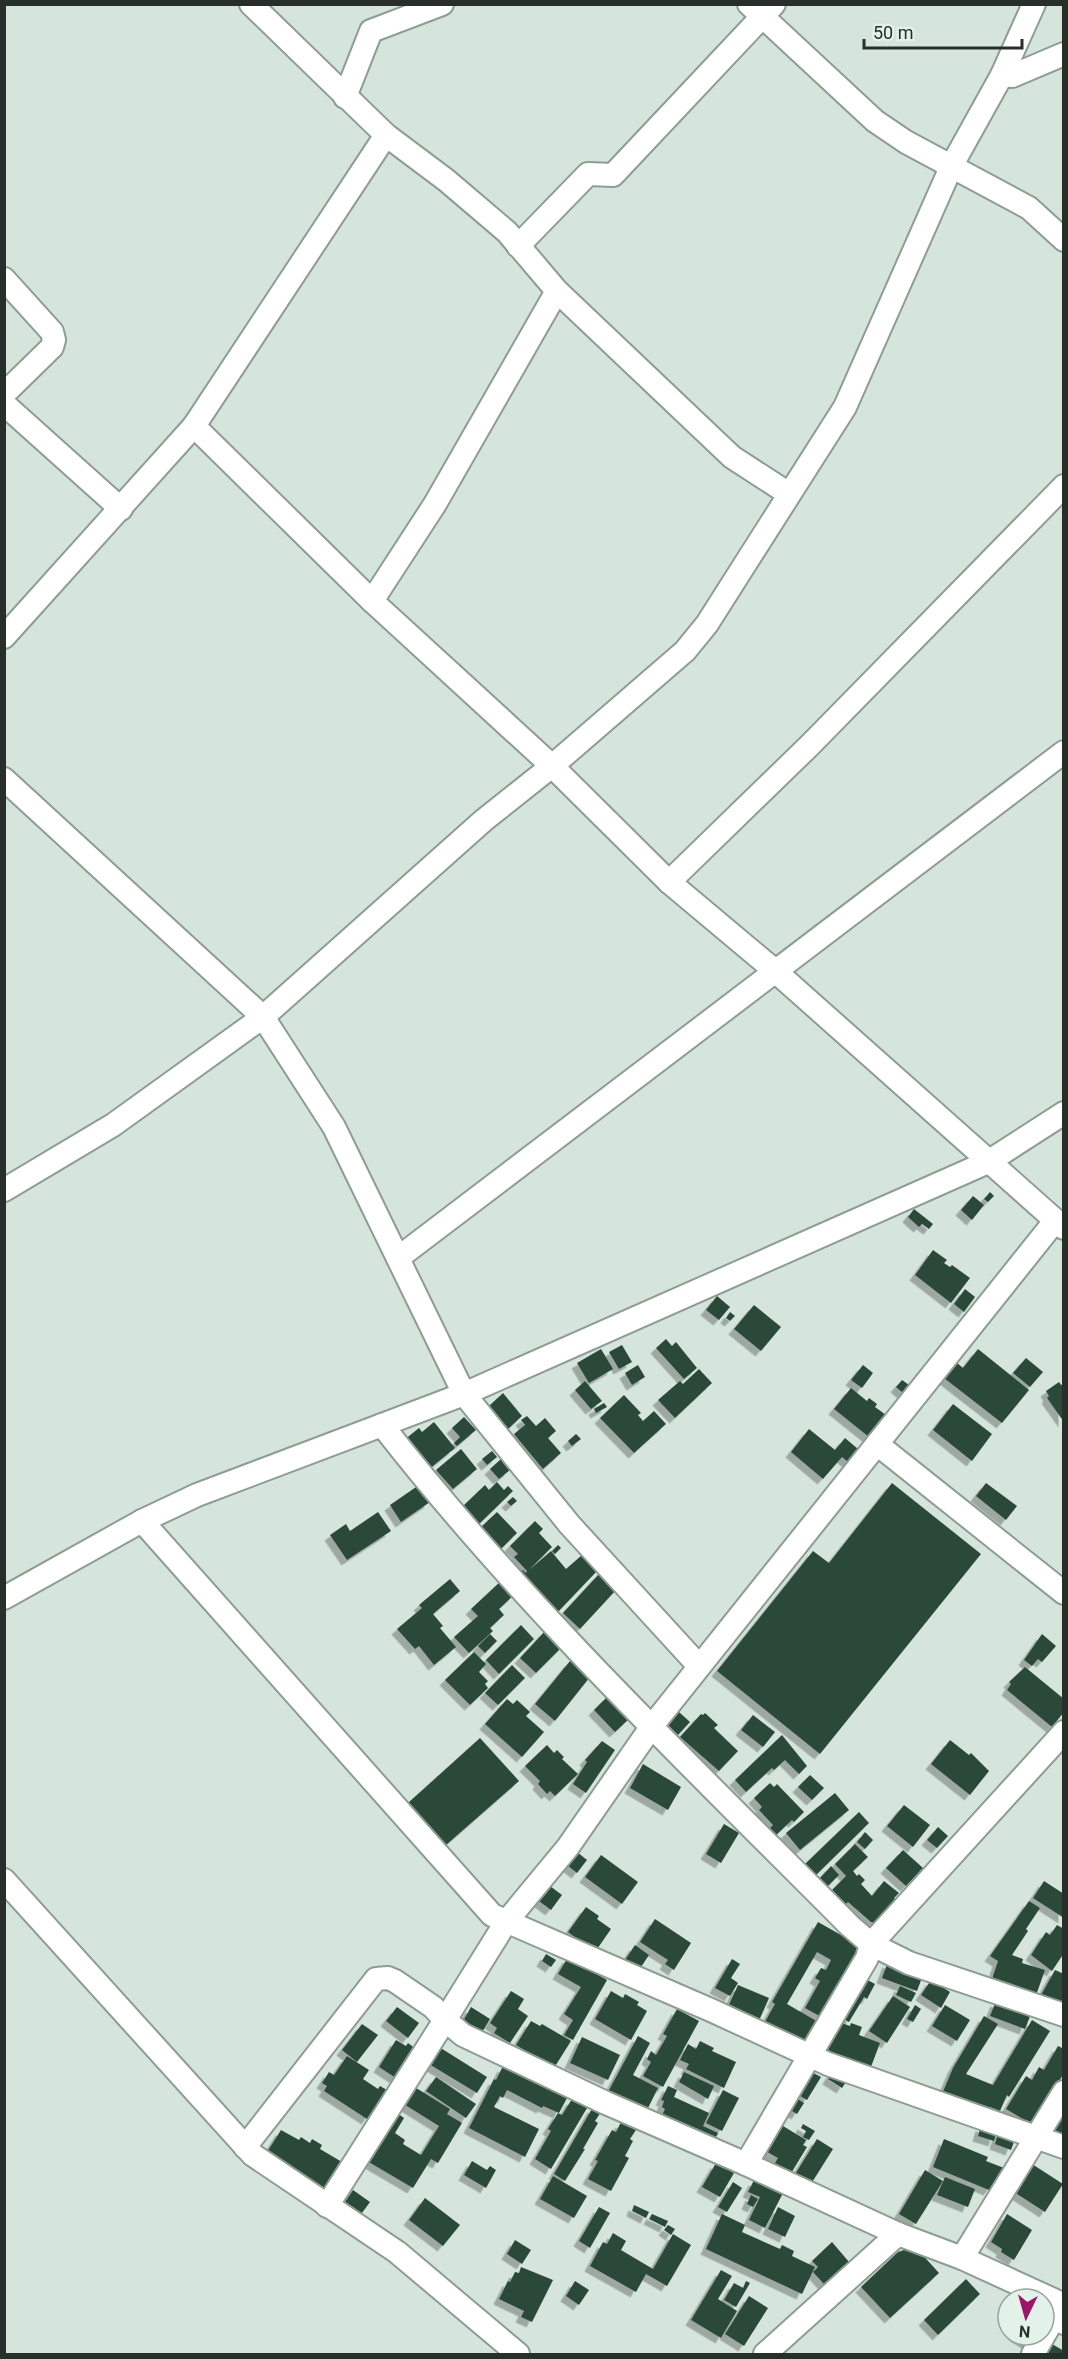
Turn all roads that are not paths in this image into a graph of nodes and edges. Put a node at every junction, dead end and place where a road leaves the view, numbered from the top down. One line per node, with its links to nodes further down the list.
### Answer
1 (251, 4): 7 (street)
2 (442, 4): 7 (street)
3 (1034, 4): 6 (street)
4 (762, 9): 9 (street); 11 (street)
5 (1064, 54): 6 (street)
6 (1002, 75): 9 (street)
7 (345, 97): 8 (street)
8 (386, 135): 11 (street); 16 (street)
9 (952, 165): 10 (street); 18 (street)
10 (1064, 240)
11 (518, 246): 13 (street)
12 (4, 279): 14 (street)
13 (557, 291): 18 (street); 20 (street)
14 (4, 394)
15 (4, 404): 19 (street)
16 (194, 426): 19 (street); 20 (street)
17 (1064, 486): 25 (street)
18 (789, 494): 23 (street)
19 (122, 509): 21 (street)
20 (372, 601): 23 (street)
21 (4, 637)
22 (1064, 752): 26 (street)
23 (552, 766): 25 (street); 27 (street)
24 (4, 780): 27 (street)
25 (669, 882): 26 (street)
26 (774, 970): 29 (street); 32 (street)
27 (263, 1017): 30 (street); 32 (street)
28 (1064, 1113): 29 (street)
29 (988, 1162): 31 (street); 33 (street)
30 (4, 1190)
31 (1059, 1225): 35 (street)
32 (398, 1258): 33 (street)
33 (464, 1394): 34 (street); 39 (street)
34 (382, 1425): 36 (street); 40 (street)
35 (877, 1444): 37 (street); 39 (street)
36 (142, 1521): 38 (street); 43 (street)
37 (1064, 1593)
38 (4, 1598)
39 (699, 1666): 40 (street)
40 (652, 1726): 43 (street); 44 (street)
41 (1064, 1732): 44 (street)
42 (4, 1880): 50 (street)
43 (506, 1923): 46 (street); 47 (street)
44 (871, 1944): 45 (street); 47 (street)
45 (1064, 2015)
46 (445, 2020): 50 (street); 52 (street); 53 (street)
47 (810, 2056): 49 (street); 52 (street)
48 (1064, 2092): 49 (street)
49 (1037, 2136): 51 (street); 55 (street)
50 (245, 2147): 53 (street)
51 (1064, 2147)
52 (746, 2164): 54 (street)
53 (327, 2206): 57 (street)
54 (898, 2234): 55 (street); 58 (street)
55 (962, 2258): 56 (street)
56 (1060, 2314): 59 (street)
57 (518, 2355)
58 (765, 2355)
59 (1033, 2355)

